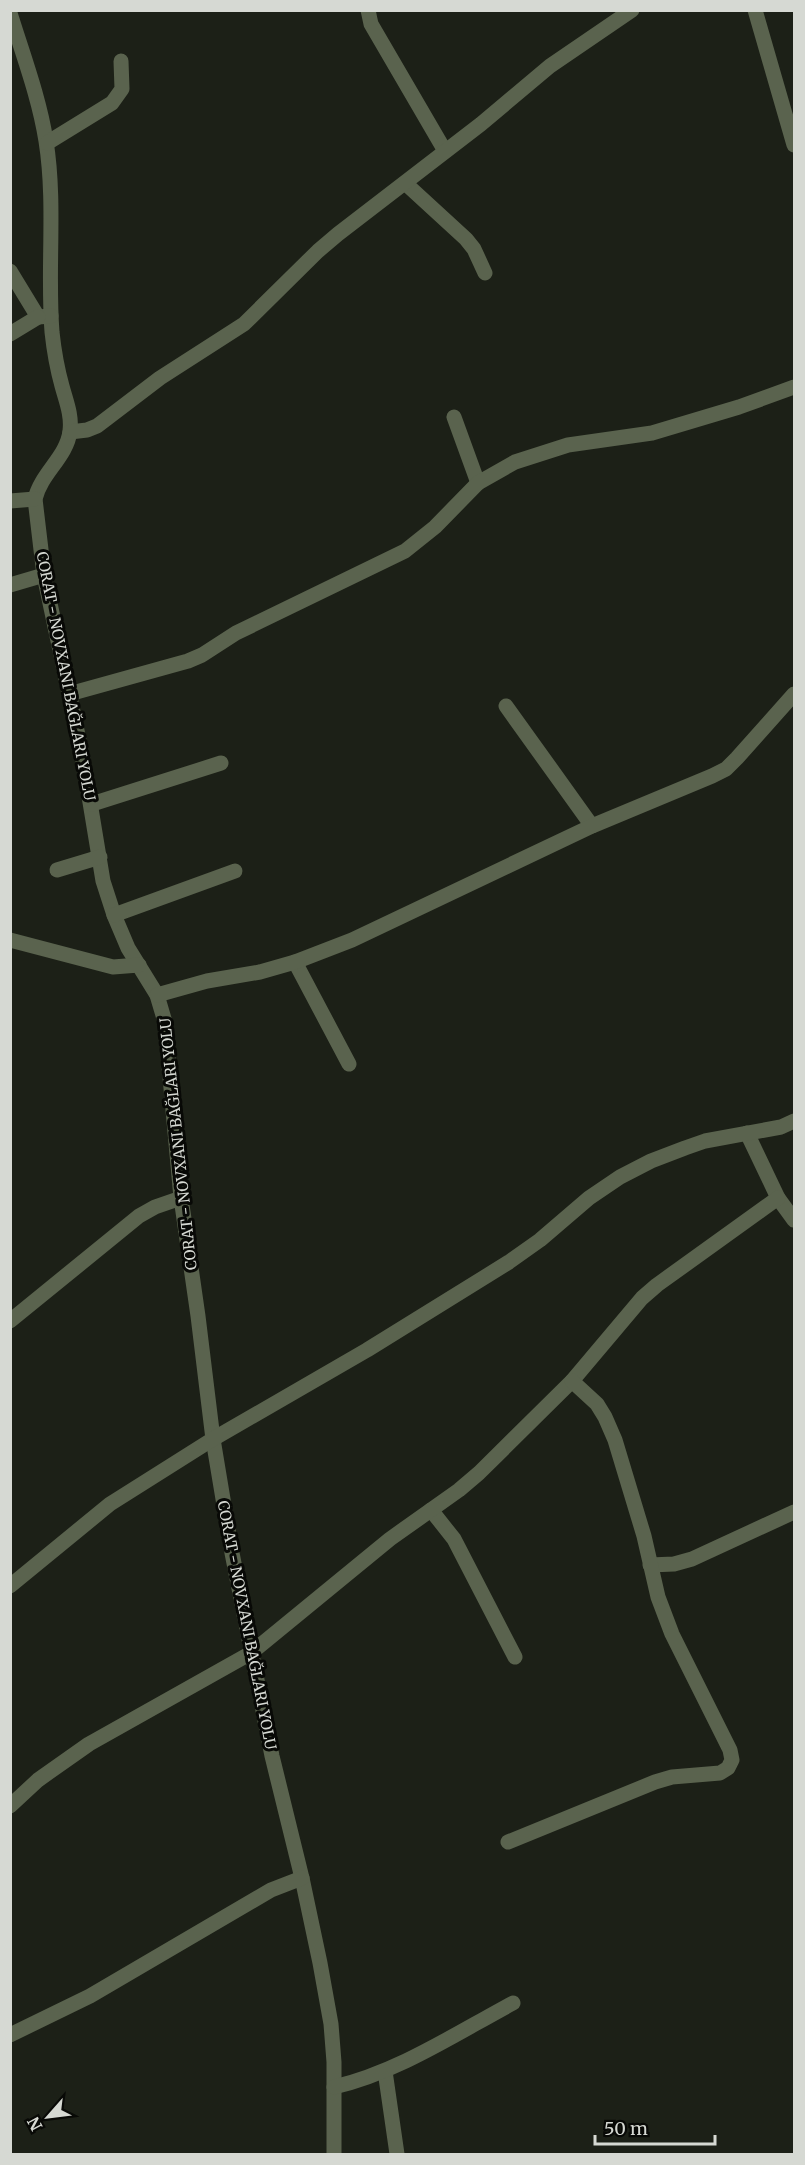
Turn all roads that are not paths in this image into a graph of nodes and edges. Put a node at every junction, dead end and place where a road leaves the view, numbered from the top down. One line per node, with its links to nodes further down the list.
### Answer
1 (368, 10): 8 (street)
2 (632, 10): 8 (street)
3 (755, 10): 7 (street)
4 (10, 13): 6 (street)
5 (121, 61): 6 (street)
6 (47, 143): 12 (street)
7 (795, 145)
8 (445, 151): 9 (street)
9 (405, 183): 11 (street); 16 (street)
10 (10, 271): 12 (street)
11 (485, 273)
12 (44, 316): 13 (street); 16 (street)
13 (10, 334)
14 (795, 387): 17 (street)
15 (454, 417): 17 (street)
16 (70, 432): 18 (street)
17 (478, 483): 22 (street)
18 (35, 499): 19 (street); 20 (street)
19 (10, 501)
20 (44, 575): 21 (street); 22 (street)
21 (10, 585)
22 (69, 694): 26 (street)
23 (795, 694): 27 (street)
24 (506, 706): 27 (street)
25 (221, 763): 26 (street)
26 (92, 804): 28 (street)
27 (592, 826): 33 (street)
28 (99, 858): 29 (street); 31 (street)
29 (57, 870)
30 (234, 871): 31 (street)
31 (114, 915): 34 (street)
32 (10, 940): 34 (street)
33 (295, 962): 35 (street); 36 (street)
34 (139, 965): 35 (street)
35 (157, 995): 39 (street)
36 (349, 1064)
37 (795, 1121): 38 (street)
38 (747, 1133): 40 (street); 44 (street)
39 (181, 1198): 42 (street); 44 (street)
40 (778, 1198): 41 (street); 43 (street)
41 (795, 1220)
42 (10, 1321)
43 (572, 1381): 45 (street); 47 (street)
44 (213, 1439): 48 (street); 49 (street)
45 (431, 1510): 49 (street); 50 (street)
46 (795, 1512): 47 (street)
47 (650, 1565): 52 (street)
48 (10, 1586)
49 (251, 1653): 51 (street); 53 (street)
50 (515, 1657)
51 (10, 1806)
52 (508, 1842)
53 (302, 1878): 55 (street); 57 (street)
54 (513, 2003): 56 (street)
55 (10, 2036)
56 (385, 2071): 57 (street); 59 (street)
57 (334, 2087): 58 (street)
58 (334, 2154)
59 (397, 2154)

